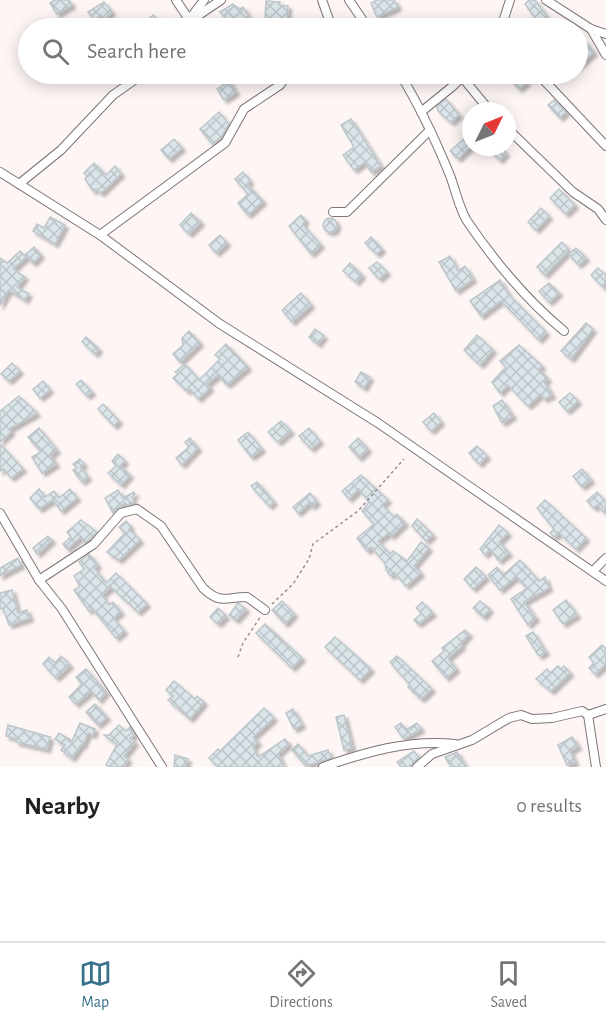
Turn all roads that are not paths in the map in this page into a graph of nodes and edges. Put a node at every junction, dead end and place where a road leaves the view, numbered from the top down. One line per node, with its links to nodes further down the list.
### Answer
1 (176, 0): 8 (street)
2 (204, 0): 9 (street)
3 (221, 0): 10 (street)
4 (322, 0): 11 (street)
5 (350, 0): 12 (street)
6 (510, 0): 13 (street)
7 (546, 0): 14 (street)
8 (188, 18)
9 (192, 18)
10 (194, 18)
11 (328, 18)
12 (362, 18)
13 (504, 18)
14 (574, 18)
15 (588, 27): 16 (street)
16 (591, 29): 17 (street); 18 (street)
17 (606, 34)
18 (606, 55)
19 (128, 84): 31 (street)
20 (281, 84): 34 (street)
21 (405, 84): 26 (street)
22 (453, 84): 26 (street)
23 (470, 84): 25 (street)
24 (547, 84): 29 (street)
25 (483, 102)
26 (421, 112): 27 (street)
27 (430, 130): 32 (street); 35 (street)
28 (516, 137): 33 (street)
29 (606, 146)
30 (0, 172): 31 (street)
31 (19, 184): 34 (street)
32 (333, 212)
33 (606, 220)
34 (100, 236): 38 (street)
35 (564, 331)
36 (0, 513): 39 (street)
37 (606, 558): 38 (street)
38 (594, 571): 40 (street)
39 (39, 580): 41 (street); 45 (street)
40 (606, 581)
41 (265, 610)
42 (606, 709): 43 (street)
43 (588, 715): 44 (street); 48 (street)
44 (456, 745): 46 (street); 47 (street)
45 (162, 767)
46 (323, 767)
47 (417, 767)
48 (596, 767)

